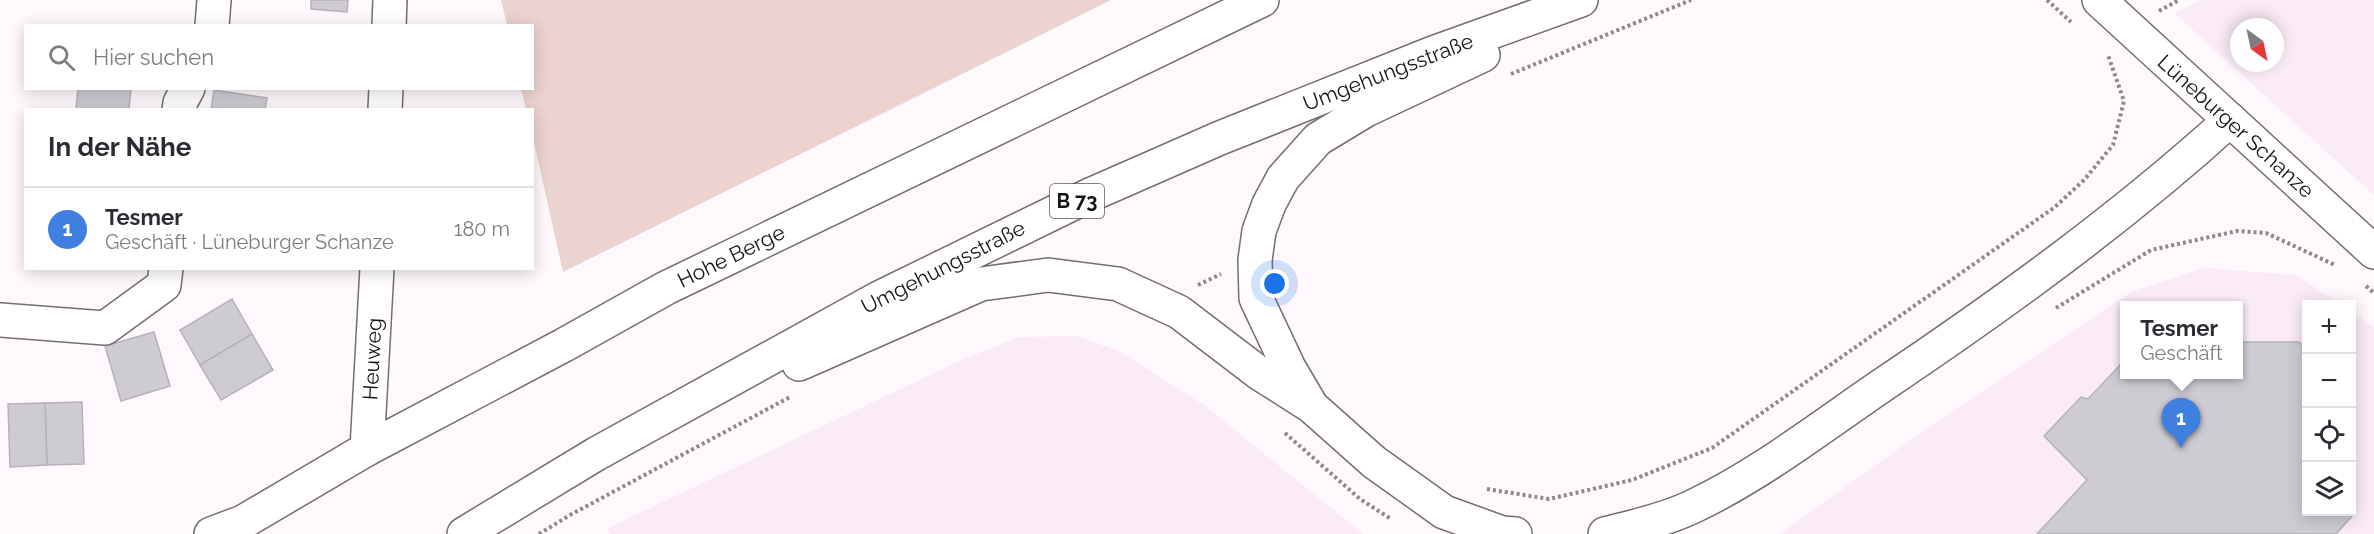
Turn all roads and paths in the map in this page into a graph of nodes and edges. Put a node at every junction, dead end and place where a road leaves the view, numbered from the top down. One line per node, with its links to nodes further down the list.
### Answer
1 (214, 0): 10 (main road)
2 (390, 0): 11 (main road)
3 (1262, 0): 30 (main road, Hohe Berge)
4 (1581, 0): 31 (main road, Umgehungsstraße / B 73)
5 (1598, 0): 20 (main road)
6 (2047, 0): 12 (path)
7 (2099, 0): 18 (main road, Lüneburger Schanze)
8 (2179, 0): 9 (path)
9 (2161, 9)
10 (212, 24)
11 (389, 24)
12 (2073, 24)
13 (2099, 47): 32 (path)
14 (187, 90): 16 (main road)
15 (386, 90): 17 (main road)
16 (179, 108)
17 (385, 108)
18 (2230, 120): 21 (main road, Lüneburger Schanze); 37 (main road)
19 (2237, 231): 22 (path)
20 (1255, 260): 26 (path); 29 (main road)
21 (2367, 265): 25 (path)
22 (2341, 267)
23 (166, 270): 27 (main road)
24 (377, 270): 30 (main road, Heuweg)
25 (2374, 293)
26 (1160, 302): 29 (main road); 31 (main road)
27 (0, 320)
28 (790, 397): 35 (path)
29 (1311, 406): 36 (main road)
30 (367, 449): 33 (main road, Hohe Berge)
31 (596, 454): 34 (main road, Umgehungsstraße / B 73)
32 (1479, 488)
33 (211, 534)
34 (464, 534)
35 (539, 534)
36 (1515, 534)
37 (1605, 534)

